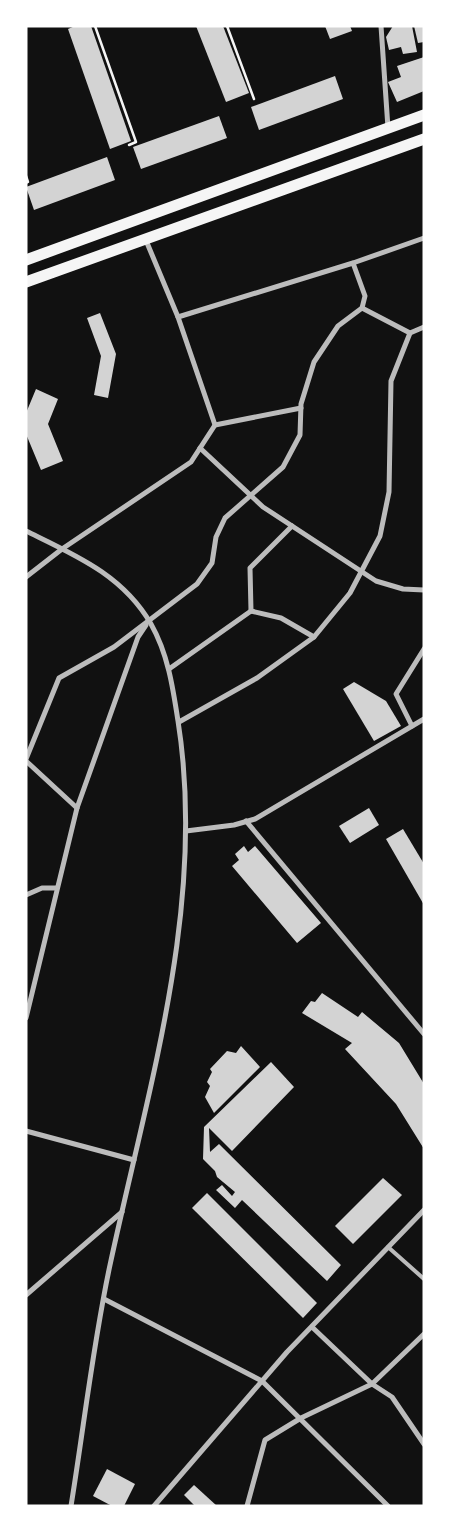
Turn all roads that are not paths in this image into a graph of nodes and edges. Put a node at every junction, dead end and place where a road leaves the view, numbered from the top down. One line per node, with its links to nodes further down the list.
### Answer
1 (381, 26): 3 (street)
2 (424, 115): 3 (main road)
3 (388, 128): 5 (main road); 8 (main road)
4 (424, 139): 5 (main road)
5 (397, 148): 6 (main road)
6 (145, 238): 10 (main road); 12 (street)
7 (424, 238): 9 (street)
8 (26, 260)
9 (353, 263): 11 (street); 12 (street)
10 (26, 282)
11 (362, 308): 14 (street); 15 (street)
12 (178, 317): 16 (street)
13 (424, 327): 14 (street)
14 (410, 333): 22 (street)
15 (301, 408): 16 (street); 18 (street)
16 (215, 425): 17 (street)
17 (200, 448): 18 (street); 21 (street)
18 (250, 496): 19 (street); 26 (street)
19 (292, 526): 22 (street); 25 (street)
20 (26, 531): 21 (street)
21 (62, 549): 23 (street); 26 (street)
22 (362, 572): 24 (street); 27 (street)
23 (26, 577)
24 (424, 590)
25 (251, 611): 27 (street); 29 (street)
26 (149, 621): 29 (street); 33 (street); 34 (street)
27 (314, 637): 31 (street)
28 (424, 649): 32 (street)
29 (169, 669): 31 (street)
30 (424, 719): 32 (street)
31 (179, 722): 36 (street)
32 (412, 726): 35 (street)
33 (26, 760): 34 (street)
34 (77, 808): 37 (street)
35 (246, 821): 36 (street); 40 (street)
36 (186, 832): 42 (street)
37 (56, 888): 38 (street); 39 (street)
38 (26, 895)
39 (26, 1018)
40 (424, 1034)
41 (26, 1131): 42 (street)
42 (134, 1160): 44 (street)
43 (424, 1210): 45 (street)
44 (122, 1212): 47 (street); 48 (street)
45 (388, 1247): 46 (lane); 49 (street)
46 (424, 1279)
47 (26, 1295)
48 (104, 1300): 51 (street); 57 (street)
49 (312, 1327): 51 (street); 52 (street)
50 (424, 1334): 52 (street)
51 (262, 1381): 53 (street); 58 (street)
52 (372, 1384): 53 (street); 55 (street)
53 (300, 1418): 59 (street); 60 (street)
54 (424, 1429): 55 (street)
55 (418, 1434): 56 (street)
56 (424, 1444)
57 (71, 1506)
58 (154, 1506)
59 (247, 1506)
60 (388, 1506)

